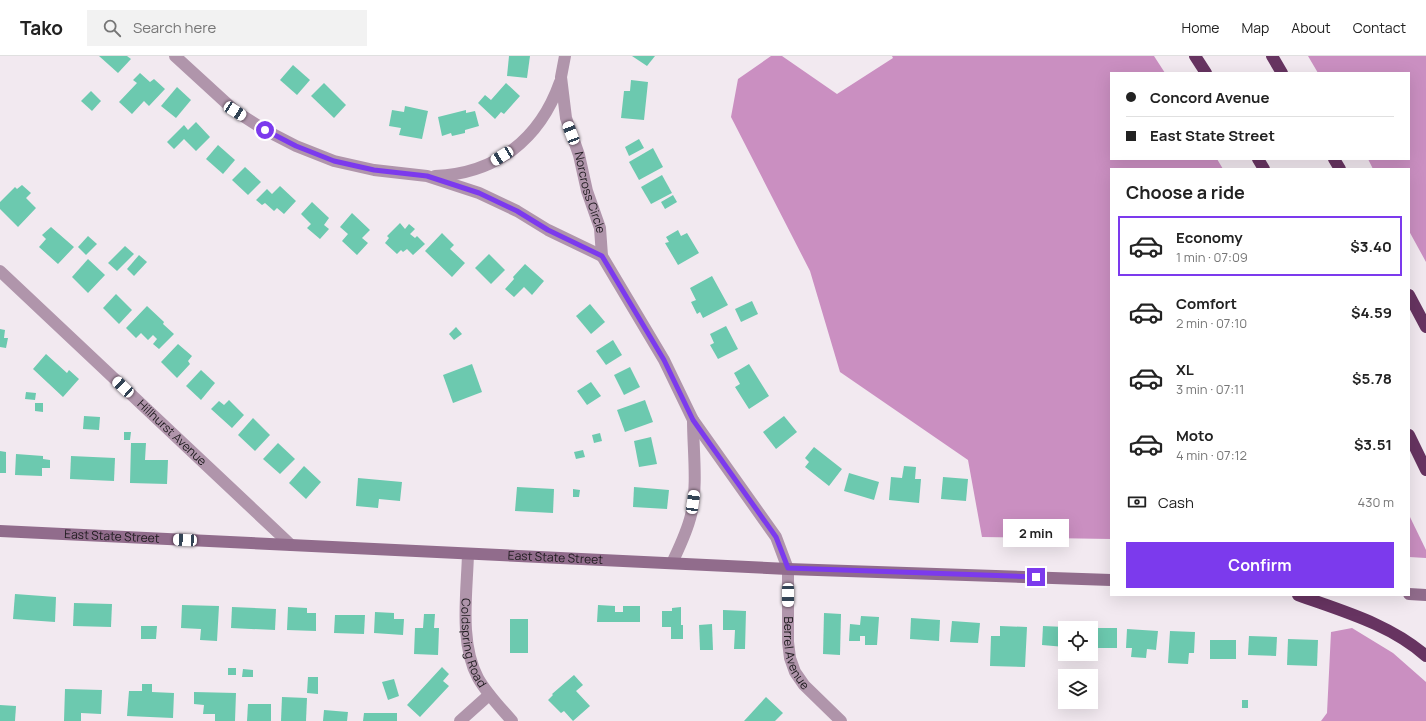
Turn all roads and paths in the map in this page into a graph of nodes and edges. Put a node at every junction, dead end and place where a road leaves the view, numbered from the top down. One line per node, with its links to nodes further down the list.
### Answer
1 (175, 56): 8 (street)
2 (564, 56): 7 (street, Norcross Circle)
3 (1195, 56): 5 (highway)
4 (1272, 56): 6 (highway)
5 (1205, 72)
6 (1281, 72)
7 (562, 77): 8 (street); 9 (street, Norcross Circle)
8 (427, 176): 9 (street)
9 (602, 256): 14 (street, Norcross Circle)
10 (0, 271): 11 (street, Hillhurst Avenue)
11 (5, 280): 18 (street, Hillhurst Avenue)
12 (1410, 297): 13 (highway)
13 (1426, 327)
14 (693, 420): 20 (street); 21 (street, Norcross Circle)
15 (1410, 437): 16 (highway)
16 (1426, 470)
17 (0, 531): 18 (street, East State Street)
18 (291, 545): 19 (street, East State Street)
19 (468, 554): 20 (street, East State Street); 27 (street, Coldspring Road)
20 (672, 563): 21 (street, East State Street)
21 (788, 568): 22 (street, East State Street); 30 (street, Berrel Avenue)
22 (1110, 580)
23 (1410, 594): 24 (street)
24 (1426, 595)
25 (1301, 596): 26 (highway)
26 (1426, 656)
27 (488, 695): 28 (street); 29 (street, Coldspring Road)
28 (460, 721)
29 (512, 721)
30 (841, 721)

